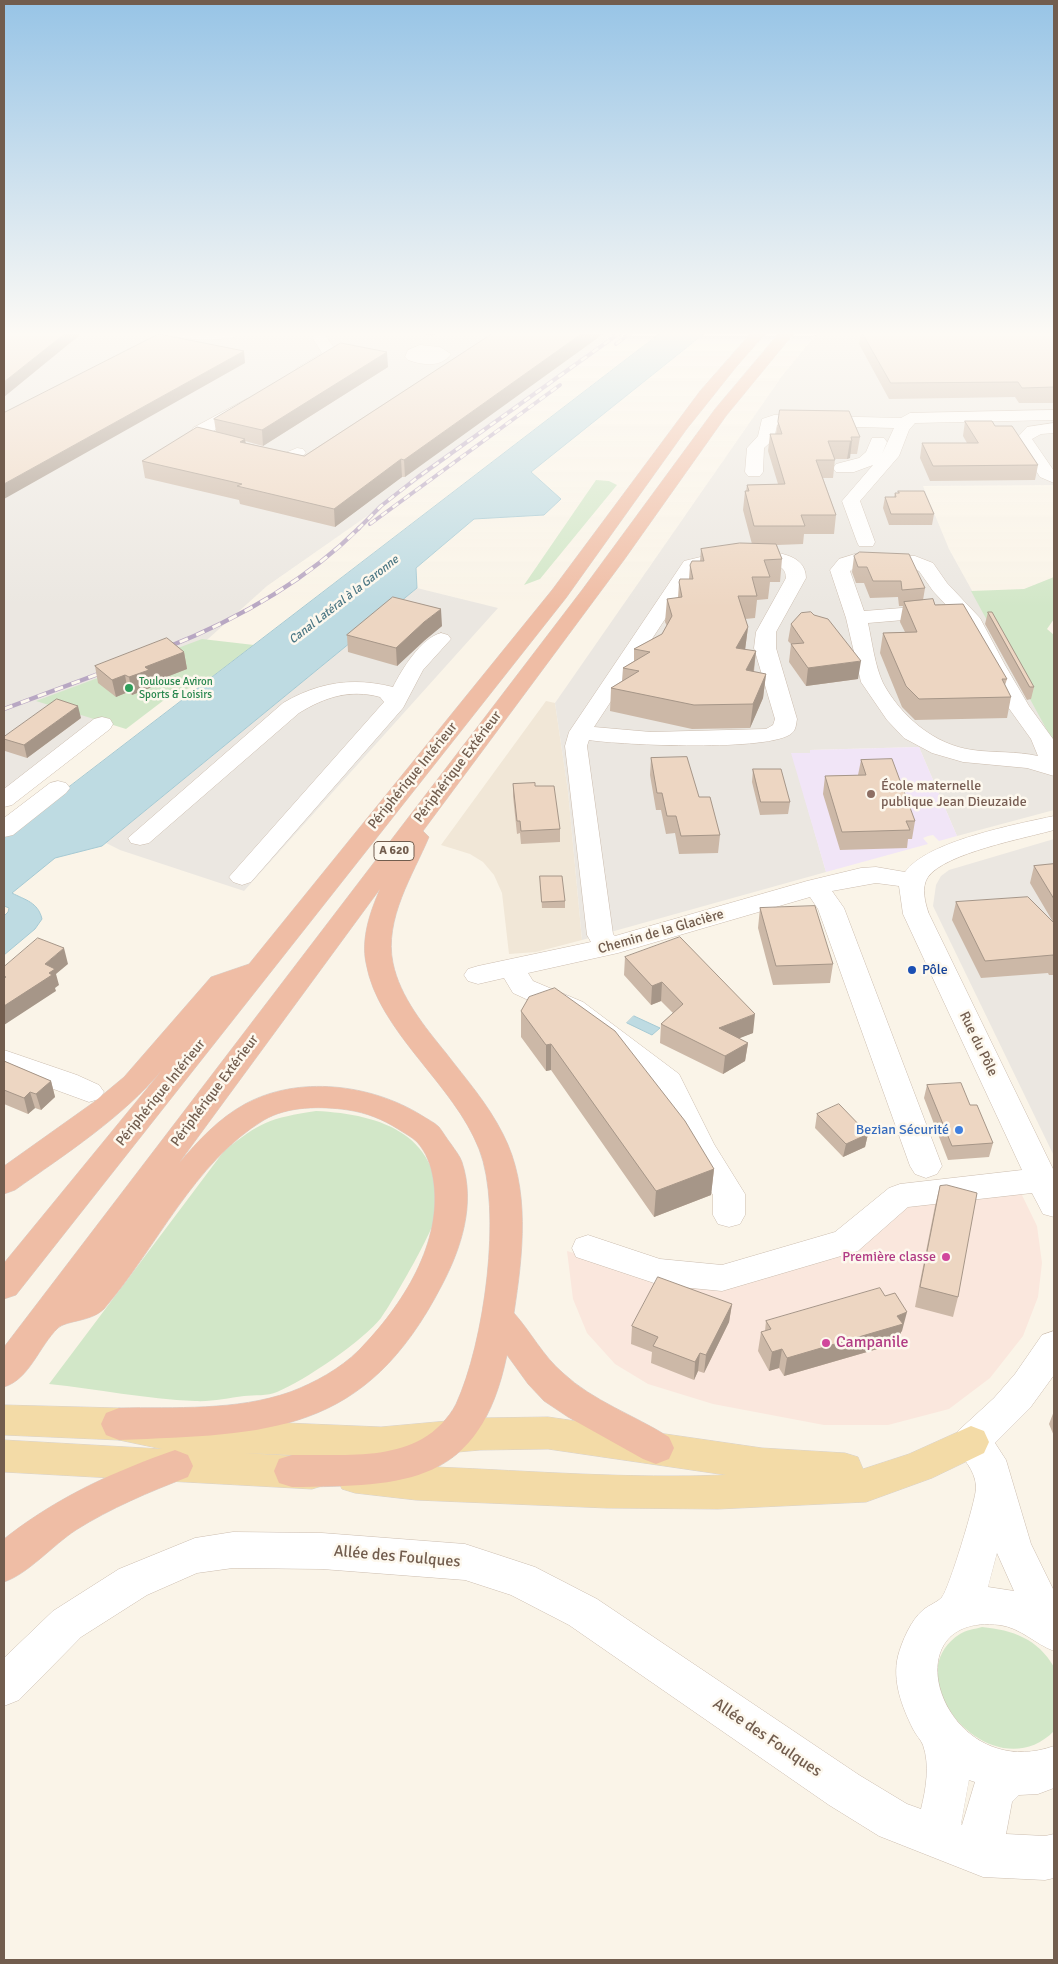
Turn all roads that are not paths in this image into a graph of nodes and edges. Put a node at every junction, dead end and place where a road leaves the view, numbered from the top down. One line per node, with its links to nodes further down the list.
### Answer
1 (213, 424): 10 (street)
2 (682, 424): 32 (highway, Périphérique Intérieur / A 620)
3 (711, 424): 23 (highway, Périphérique Extérieur / A 620)
4 (768, 424): 12 (street)
5 (873, 424): 11 (street)
6 (885, 424): 8 (street)
7 (905, 424): 8 (street)
8 (903, 426): 14 (street)
9 (1054, 428): 13 (street)
10 (296, 453)
11 (842, 468)
12 (754, 472)
13 (1054, 478)
14 (866, 542)
15 (960, 609): 16 (street); 16 (street); 21 (street)
16 (856, 618): 21 (street)
17 (441, 639): 18 (street)
18 (395, 703): 27 (street); 28 (street)
19 (102, 724): 24 (street)
20 (580, 732): 20 (street); 31 (street)
21 (1054, 768)
22 (58, 788): 26 (street)
23 (434, 797): 43 (highway, Périphérique Extérieur / A 620); 44 (highway)
24 (4, 800)
25 (1054, 823): 30 (street)
26 (4, 830)
27 (140, 838)
28 (242, 877)
29 (829, 884): 30 (street, Chemin de la Glacière); 31 (street, Chemin de la Glacière); 37 (street)
30 (912, 889): 39 (street, Rue du Pôle)
31 (609, 947): 33 (street, Chemin de la Glacière)
32 (259, 970): 38 (highway); 42 (highway, Périphérique Intérieur / A 620)
33 (512, 970): 34 (street, Chemin de la Glacière); 40 (street)
34 (478, 975)
35 (4, 1060): 36 (street)
36 (89, 1092)
37 (926, 1166)
38 (4, 1182)
39 (1049, 1193): 41 (street)
40 (729, 1215)
41 (588, 1248)
42 (4, 1286)
43 (49, 1315): 46 (highway, Périphérique Extérieur / A 620); 48 (highway)
44 (497, 1316): 49 (highway); 51 (highway)
45 (1054, 1345): 50 (street)
46 (4, 1372)
47 (4, 1420): 48 (main road)
48 (119, 1424): 49 (main road)
49 (454, 1436): 51 (main road); 55 (highway)
50 (971, 1442): 54 (main road); 56 (street)
51 (656, 1448): 54 (main road)
52 (19, 1457): 53 (main road)
53 (175, 1466): 55 (main road); 57 (highway)
54 (919, 1467): 55 (main road)
55 (292, 1471)
56 (995, 1489): 58 (street); 59 (street)
57 (4, 1564)
58 (956, 1610): 59 (street); 61 (street)
59 (1053, 1630)
60 (4, 1686): 64 (street, Allée des Foulques)
61 (942, 1735): 63 (street); 64 (street)
62 (1054, 1767): 63 (street)
63 (1011, 1773): 65 (street)
64 (935, 1838): 65 (street, Allée des Foulques)
65 (983, 1855): 66 (street, Allée des Foulques)
66 (1054, 1856)

